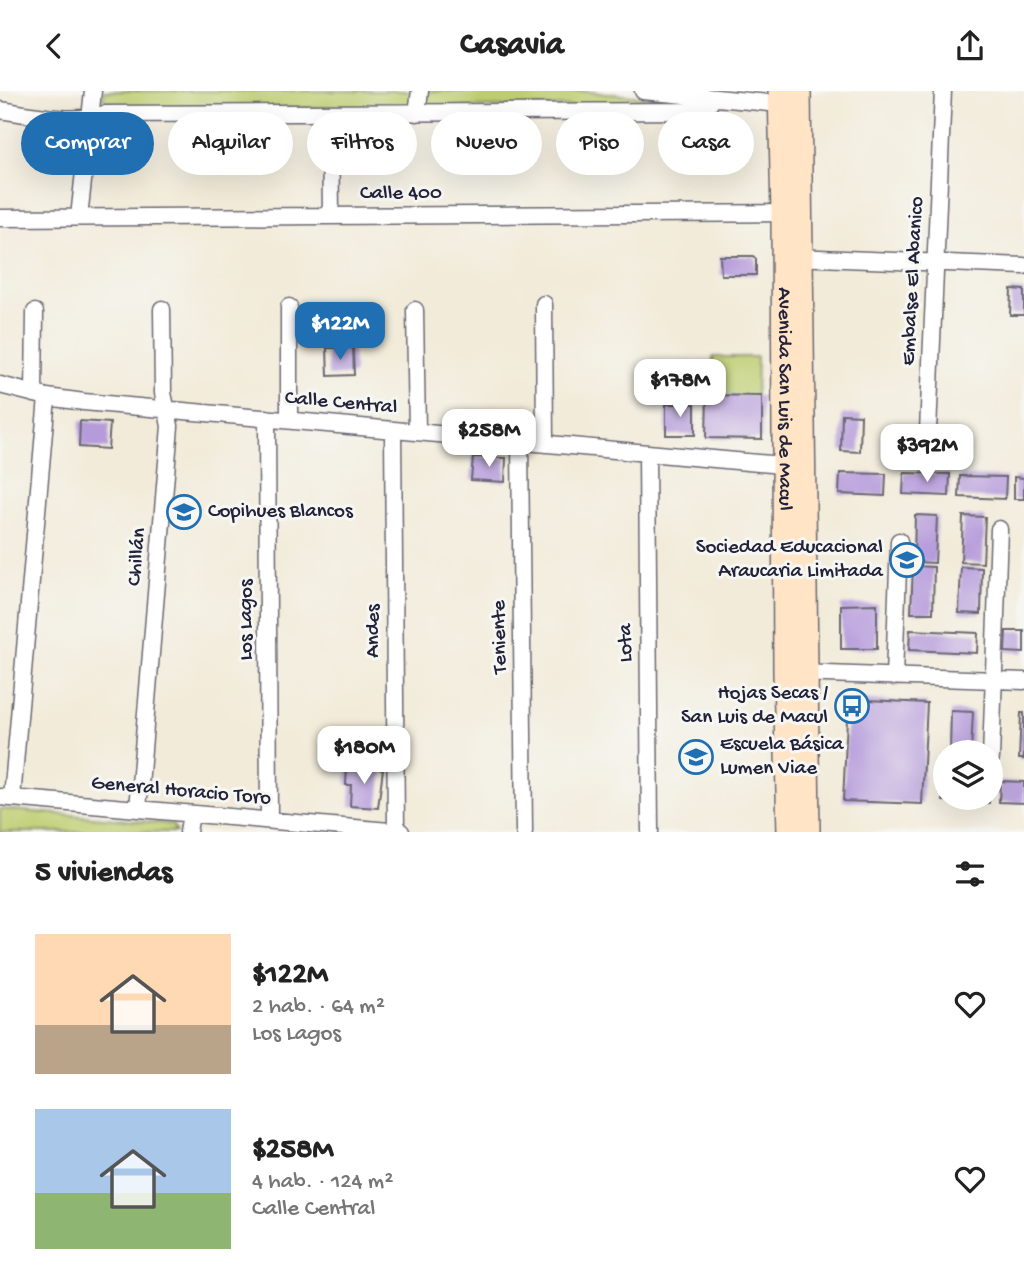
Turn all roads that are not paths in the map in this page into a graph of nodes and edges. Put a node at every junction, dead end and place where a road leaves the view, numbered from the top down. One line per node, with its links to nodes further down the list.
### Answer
1 (93, 91): 8 (street)
2 (420, 91): 10 (street)
3 (643, 91): 5 (street)
4 (943, 91): 20 (street, Embalse El Abanico)
5 (713, 98): 6 (street); 10 (street)
6 (790, 98): 15 (street, Avenida San Luis de Macul)
7 (0, 110): 9 (street)
8 (91, 112)
9 (21, 113)
10 (417, 113)
11 (154, 114): 12 (street)
12 (307, 114)
13 (84, 175): 17 (street)
14 (331, 175): 16 (street)
15 (793, 213): 16 (street, Calle 400); 19 (street, Avenida San Luis de Macul)
16 (331, 216): 17 (street, Calle 400)
17 (79, 217): 18 (street, Calle 400)
18 (0, 218)
19 (793, 257): 20 (street); 38 (street, Avenida San Luis de Macul)
20 (935, 262): 21 (street); 33 (street, Embalse El Abanico)
21 (1024, 266)
22 (544, 304): 36 (street)
23 (289, 307): 31 (street)
24 (162, 309): 29 (street, Chillán)
25 (415, 310): 34 (street)
26 (35, 312): 28 (street)
27 (0, 385): 28 (street, Calle Central)
28 (40, 396): 29 (street, Calle Central); 46 (street)
29 (167, 409): 30 (street, Calle Central); 47 (street, Chillán)
30 (267, 418): 31 (street, Calle Central); 49 (street, Los Lagos)
31 (289, 420): 32 (street, Calle Central)
32 (393, 430): 34 (street, Calle Central); 51 (street, Andes)
33 (928, 431)
34 (417, 432): 35 (street, Calle Central)
35 (520, 441): 36 (street, Calle Central); 52 (street, Teniente)
36 (545, 444): 37 (street, Calle Central)
37 (647, 453): 38 (street, Calle Central); 53 (street, Lota)
38 (795, 466): 41 (street, Avenida San Luis de Macul)
39 (999, 529): 43 (street)
40 (899, 541): 42 (street)
41 (797, 673): 42 (street); 54 (street, Avenida San Luis de Macul); 55 (street, Avenida San Luis de Macul)
42 (894, 677): 43 (street)
43 (994, 680): 44 (street); 45 (street)
44 (1024, 681)
45 (992, 740)
46 (6, 798): 47 (street, General Horacio Toro)
47 (138, 809): 48 (street, General Horacio Toro)
48 (191, 814): 49 (street, General Horacio Toro); 50 (street)
49 (269, 820): 51 (street, General Horacio Toro)
50 (188, 832)
51 (397, 832)
52 (524, 832)
53 (650, 832)
54 (789, 832)
55 (808, 832)

